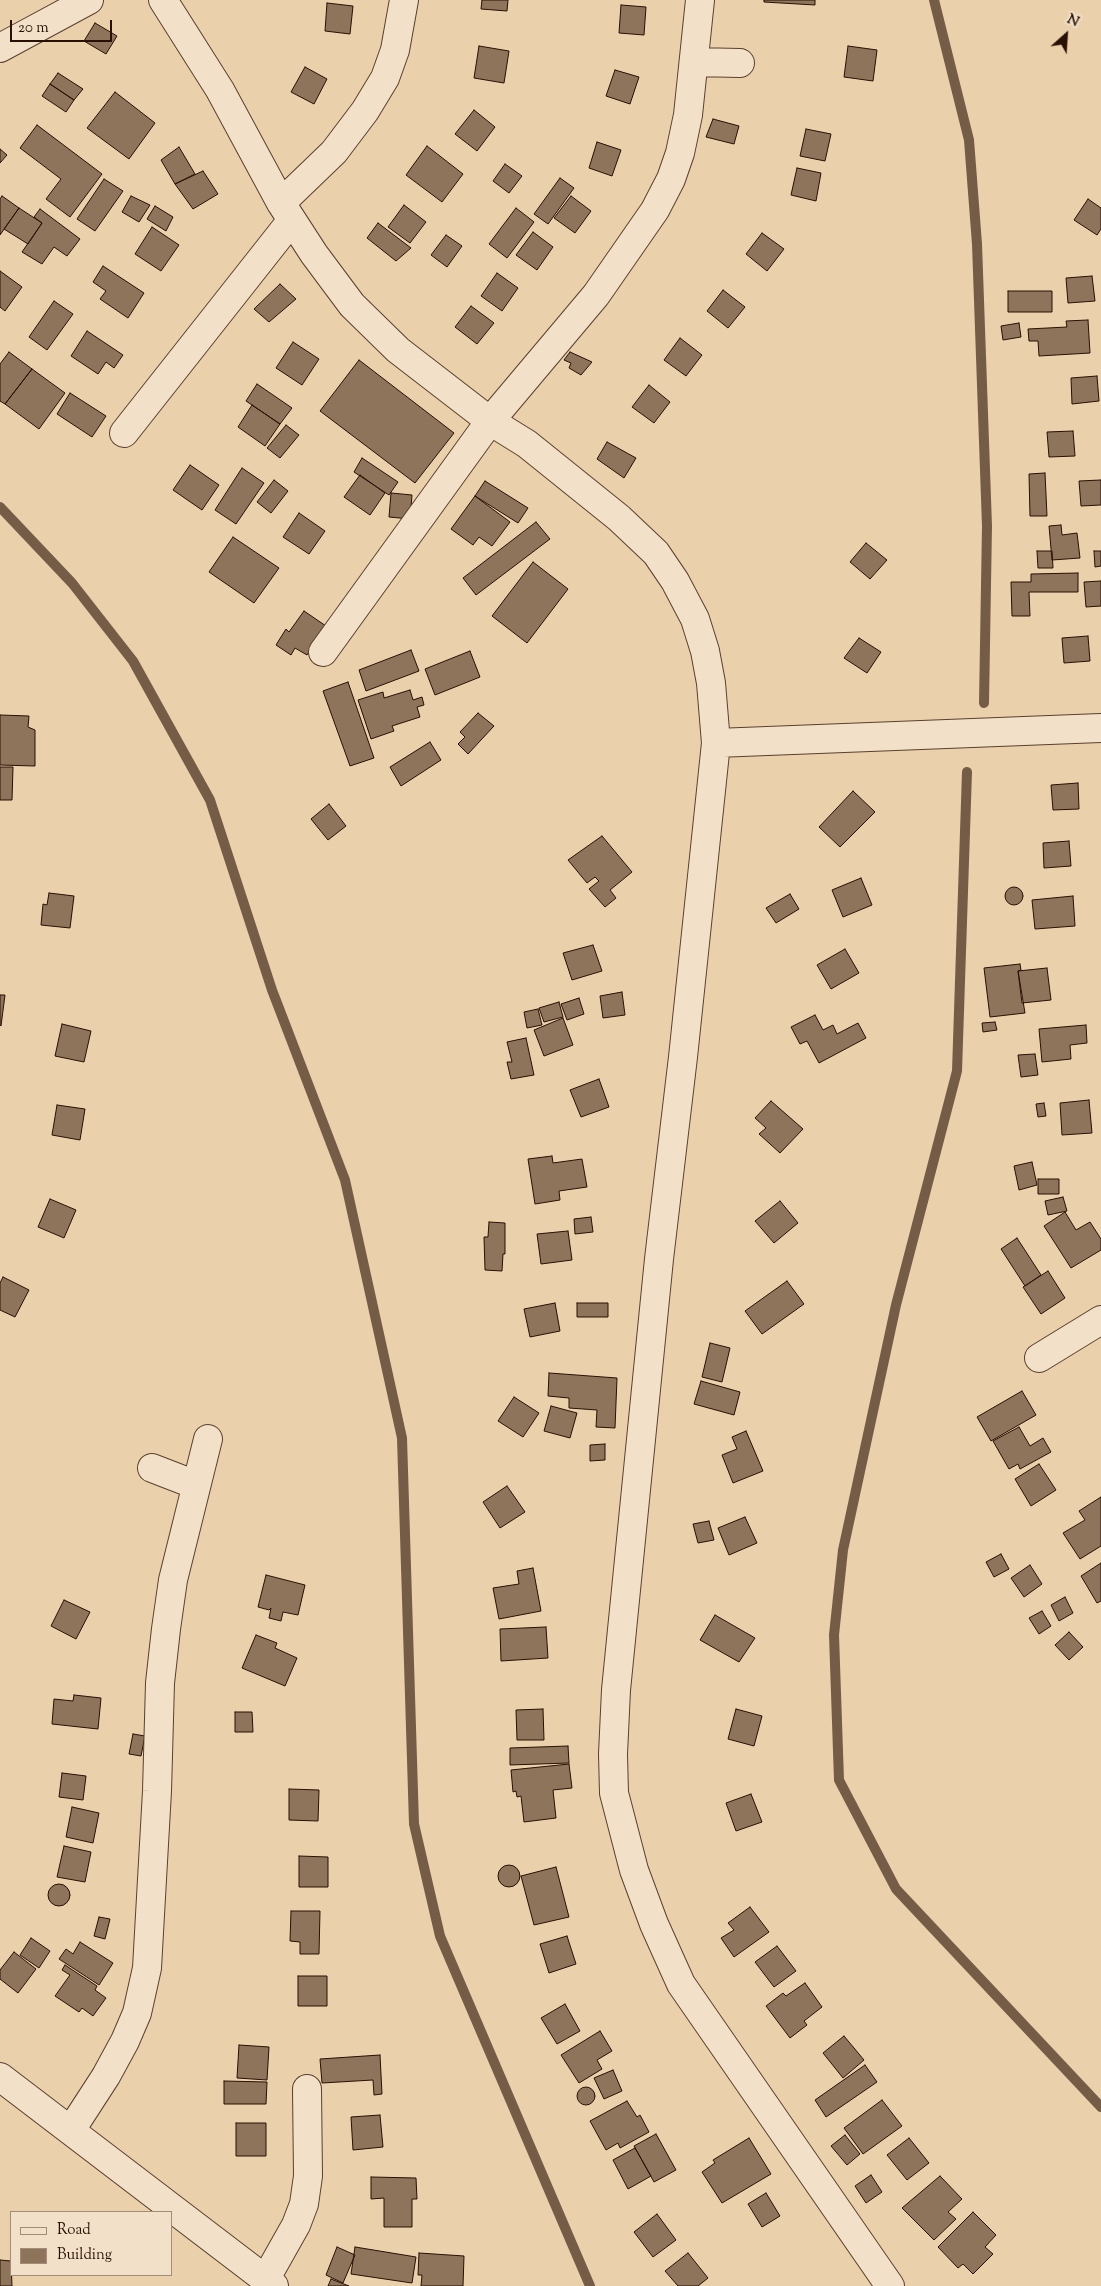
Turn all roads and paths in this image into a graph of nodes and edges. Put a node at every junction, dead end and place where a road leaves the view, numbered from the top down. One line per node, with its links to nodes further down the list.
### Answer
1 (89, 0): 5 (street)
2 (163, 0): 8 (street)
3 (404, 0): 8 (street)
4 (700, 0): 6 (street)
5 (0, 48)
6 (694, 62): 7 (street); 9 (street)
7 (740, 63)
8 (286, 211): 9 (street); 10 (street)
9 (490, 421): 11 (street); 13 (street)
10 (124, 433)
11 (323, 652)
12 (1101, 728): 13 (street)
13 (716, 743): 23 (street)
14 (1101, 1320): 15 (street)
15 (1039, 1358)
16 (208, 1439): 18 (street)
17 (152, 1468): 18 (street)
18 (196, 1485): 21 (street)
19 (0, 2077): 21 (street)
20 (307, 2089): 22 (street)
21 (71, 2130): 22 (street)
22 (270, 2283)
23 (890, 2286)

